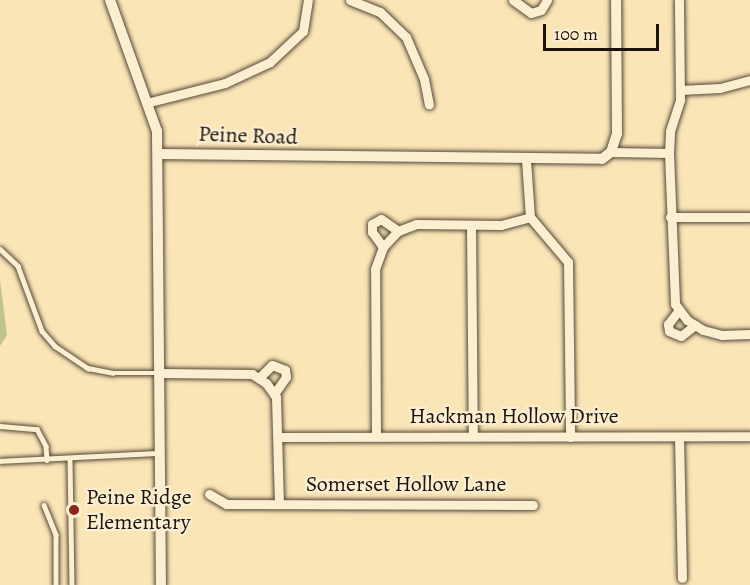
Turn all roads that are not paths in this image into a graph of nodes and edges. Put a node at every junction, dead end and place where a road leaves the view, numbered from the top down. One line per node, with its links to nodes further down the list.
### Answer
1 (110, 0): 10 (street)
2 (308, 0): 10 (street)
3 (350, 0): 11 (street)
4 (513, 0): 5 (street)
5 (547, 0)
6 (616, 0): 12 (street)
7 (679, 0): 9 (street)
8 (750, 80): 9 (street)
9 (680, 90): 13 (street)
10 (150, 102): 14 (street)
11 (429, 105)
12 (611, 152): 13 (street); 15 (street, Peine Road)
13 (669, 153): 17 (street)
14 (159, 154): 15 (street, Peine Road); 26 (street)
15 (526, 160): 16 (street)
16 (530, 217): 19 (street); 34 (street)
17 (670, 217): 18 (street); 23 (street)
18 (750, 217)
19 (471, 225): 20 (street); 31 (street)
20 (398, 231): 21 (street); 21 (street)
21 (383, 247): 30 (street)
22 (0, 249): 26 (lane)
23 (679, 310): 24 (street); 24 (street)
24 (695, 325): 25 (street)
25 (750, 334)
26 (160, 373): 27 (street); 36 (street)
27 (259, 378): 28 (street); 28 (street)
28 (274, 394): 33 (street)
29 (0, 426): 38 (lane)
30 (376, 436): 31 (street, Hackman Hollow Drive); 33 (street, Hackman Hollow Drive)
31 (473, 436): 34 (street, Hackman Hollow Drive)
32 (750, 436): 35 (street, Hackman Hollow Drive)
33 (279, 437): 41 (street)
34 (570, 437): 35 (street, Hackman Hollow Drive)
35 (679, 437): 44 (street)
36 (160, 453): 37 (lane); 47 (street)
37 (70, 459): 38 (lane); 46 (lane)
38 (46, 460): 39 (lane)
39 (0, 461)
40 (209, 494): 41 (street, Somerset Hollow Lane)
41 (279, 504): 43 (street, Somerset Hollow Lane)
42 (44, 505): 45 (lane)
43 (533, 505)
44 (682, 578)
45 (56, 585)
46 (72, 585)
47 (161, 585)

